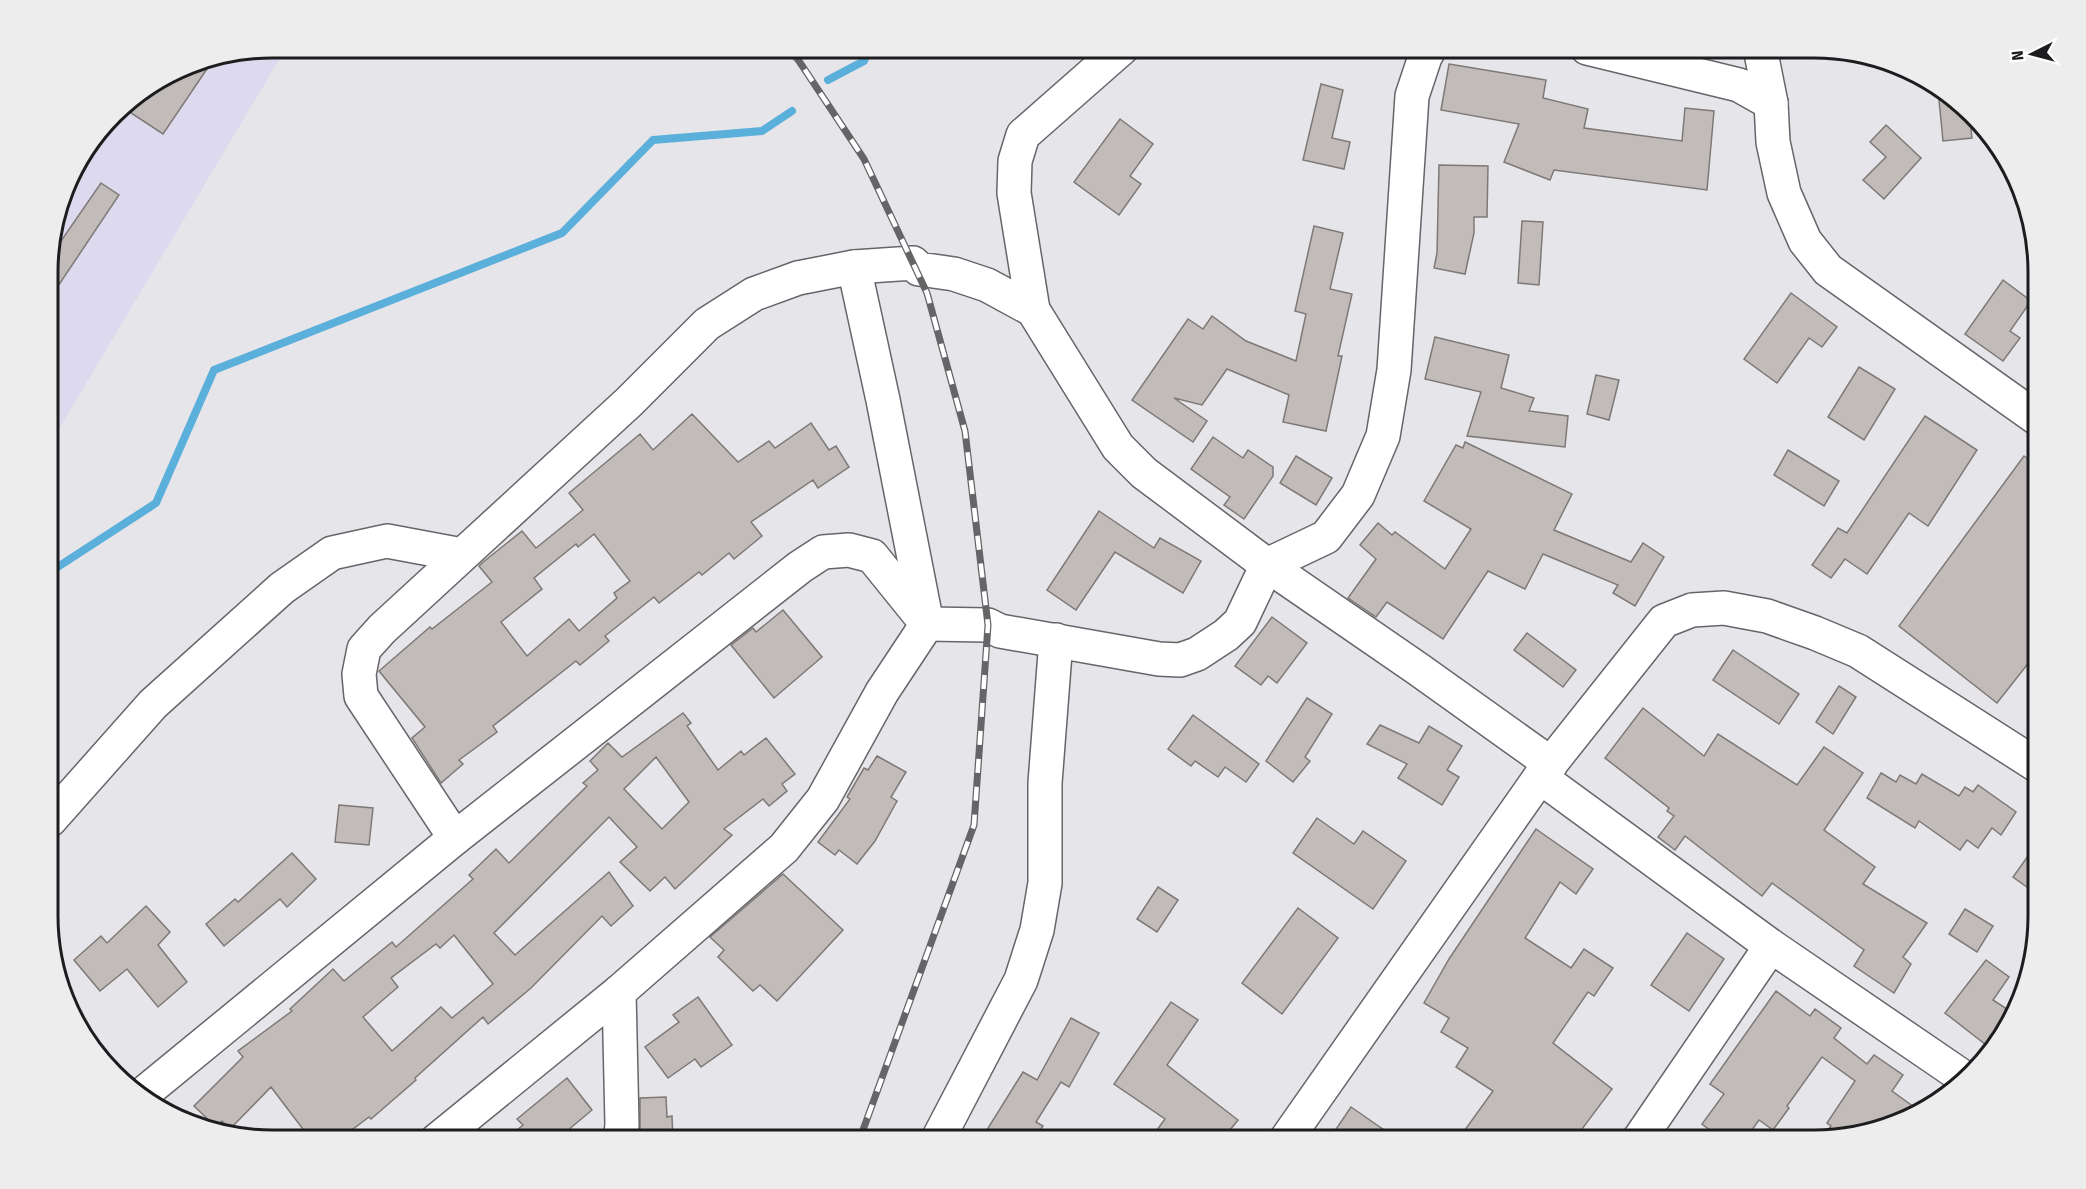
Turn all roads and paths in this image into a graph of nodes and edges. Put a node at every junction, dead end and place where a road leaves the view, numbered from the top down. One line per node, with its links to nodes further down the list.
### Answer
1 (1111, 58): 7 (street)
2 (1425, 58): 10 (street)
3 (1628, 58): 5 (street)
4 (1762, 58): 5 (street)
5 (1771, 103): 8 (street)
6 (854, 267): 7 (street); 9 (street); 11 (street)
7 (1033, 310): 10 (street)
8 (2027, 409)
9 (462, 555): 15 (street); 16 (street)
10 (1267, 566): 12 (street); 14 (street)
11 (927, 624): 12 (street); 16 (street); 18 (street)
12 (1056, 640): 23 (street)
13 (2028, 760): 14 (street)
14 (1546, 770): 17 (street); 24 (street)
15 (58, 811)
16 (455, 838): 20 (street)
17 (1771, 946): 19 (street); 25 (street)
18 (619, 992): 21 (street); 22 (street)
19 (1958, 1074)
20 (148, 1090)
21 (450, 1130)
22 (621, 1130)
23 (943, 1130)
24 (1293, 1130)
25 (1646, 1130)

